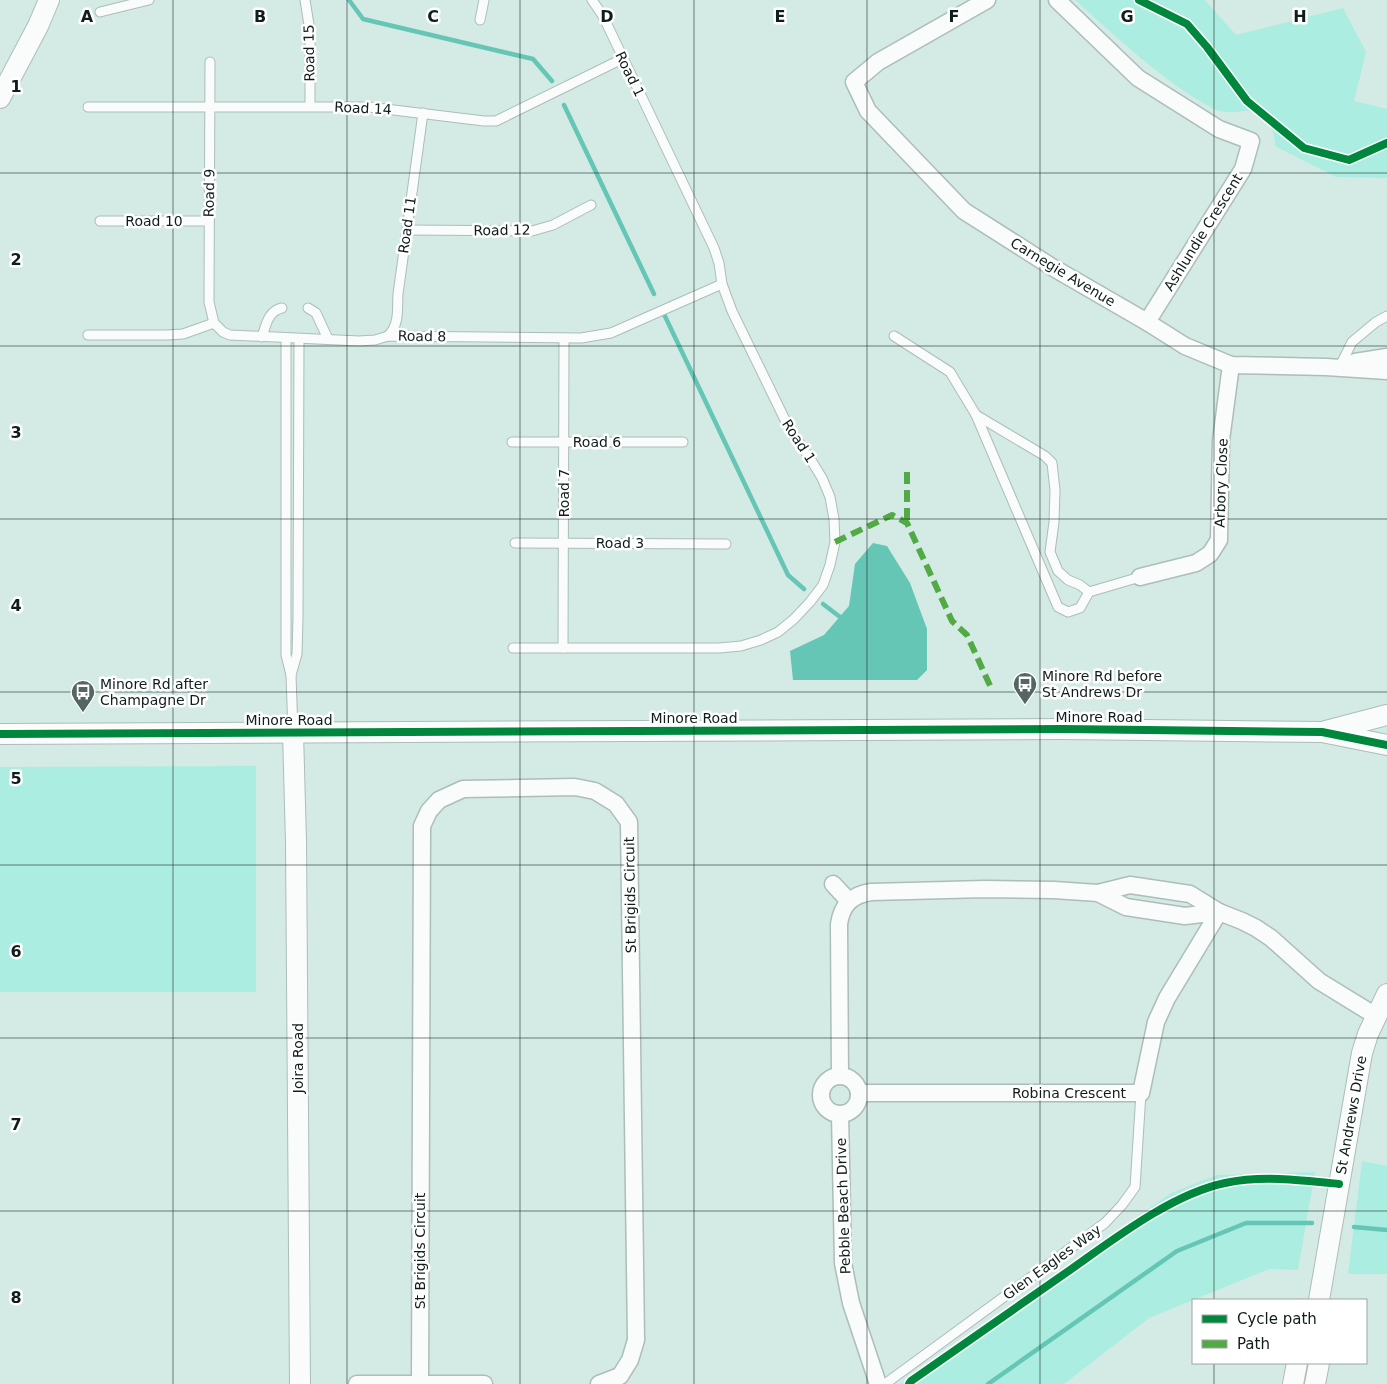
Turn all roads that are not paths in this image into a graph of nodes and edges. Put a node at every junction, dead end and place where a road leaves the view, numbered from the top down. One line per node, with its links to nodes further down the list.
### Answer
1 (49, 0): 12 (street)
2 (149, 0): 8 (lane)
3 (305, 0): 14 (lane, Road 15)
4 (484, 0): 9 (lane)
5 (592, 0): 10 (lane, Road 1)
6 (987, 0): 25 (street, Carnegie Avenue)
7 (1057, 0): 25 (street, Ashlundie Crescent)
8 (100, 12)
9 (480, 20)
10 (622, 59): 16 (lane, Road 14); 21 (lane, Road 1)
11 (210, 62): 13 (lane, Road 9)
12 (0, 98)
13 (210, 106): 14 (lane, Road 14); 15 (lane, Road 14); 19 (lane, Road 9)
14 (310, 106): 16 (lane, Road 14)
15 (88, 107)
16 (424, 113): 20 (lane, Road 11)
17 (591, 205): 20 (lane, Road 12)
18 (100, 221): 19 (lane, Road 10)
19 (209, 221): 26 (lane, Road 9)
20 (407, 230): 28 (lane, Road 11)
21 (722, 284): 34 (lane, Road 8); 51 (lane, Road 1)
22 (282, 308): 30 (lane)
23 (308, 308): 33 (lane)
24 (1387, 316): 37 (lane)
25 (1147, 322): 36 (street, Carnegie Avenue)
26 (214, 323): 27 (lane); 30 (lane, Road 8)
27 (88, 335)
28 (388, 336): 33 (lane, Road 8); 34 (lane, Road 8)
29 (894, 336): 39 (lane)
30 (262, 338): 31 (lane, Road 8)
31 (286, 338): 32 (lane, Road 8); 48 (lane)
32 (299, 338): 33 (lane, Road 8); 49 (lane)
33 (328, 339)
34 (564, 339): 41 (lane, Road 7)
35 (1387, 357): 37 (street, Carnegie Avenue)
36 (1231, 365): 37 (street, Carnegie Avenue); 46 (street, Arbory Close)
37 (1333, 365): 38 (street, Carnegie Avenue)
38 (1387, 371)
39 (976, 415): 47 (lane); 47 (lane)
40 (512, 442): 41 (lane, Road 6)
41 (565, 442): 42 (lane, Road 6); 44 (lane, Road 7)
42 (683, 442)
43 (515, 543): 44 (lane, Road 3)
44 (564, 543): 45 (lane, Road 3); 51 (lane, Road 7)
45 (726, 544)
46 (1140, 577): 47 (lane)
47 (1089, 592)
48 (286, 618): 49 (lane); 52 (lane)
49 (298, 618): 52 (lane)
50 (513, 648): 51 (lane, Road 1)
51 (563, 648)
52 (291, 675): 54 (lane)
53 (1387, 715): 55 (street, Minore Road)
54 (293, 732): 55 (street, Minore Road); 56 (street, Minore Road); 72 (street, Joira Road)
55 (1322, 732): 57 (street, Minore Road)
56 (0, 734)
57 (1387, 745)
58 (833, 884): 60 (street)
59 (1098, 894): 60 (street); 61 (street); 61 (street)
60 (848, 900): 64 (street)
61 (1219, 912): 63 (street); 66 (street, Robina Crescent)
62 (1387, 994): 63 (street, St Andrews Drive)
63 (1376, 1016): 68 (street, St Andrews Drive)
64 (840, 1076): 65 (street); 67 (street)
65 (859, 1093): 66 (street, Robina Crescent); 67 (street)
66 (1141, 1093): 77 (lane, Glen Eagles Way)
67 (840, 1114): 76 (street, Pebble Beach Drive)
68 (1319, 1299)
69 (1298, 1364): 78 (street)
70 (1319, 1364): 79 (street)
71 (420, 1383): 73 (street); 74 (street); 75 (street, St Brigids Circuit)
72 (300, 1384)
73 (357, 1384)
74 (484, 1384)
75 (599, 1384)
76 (878, 1384)
77 (885, 1384)
78 (1293, 1384)
79 (1315, 1384)

